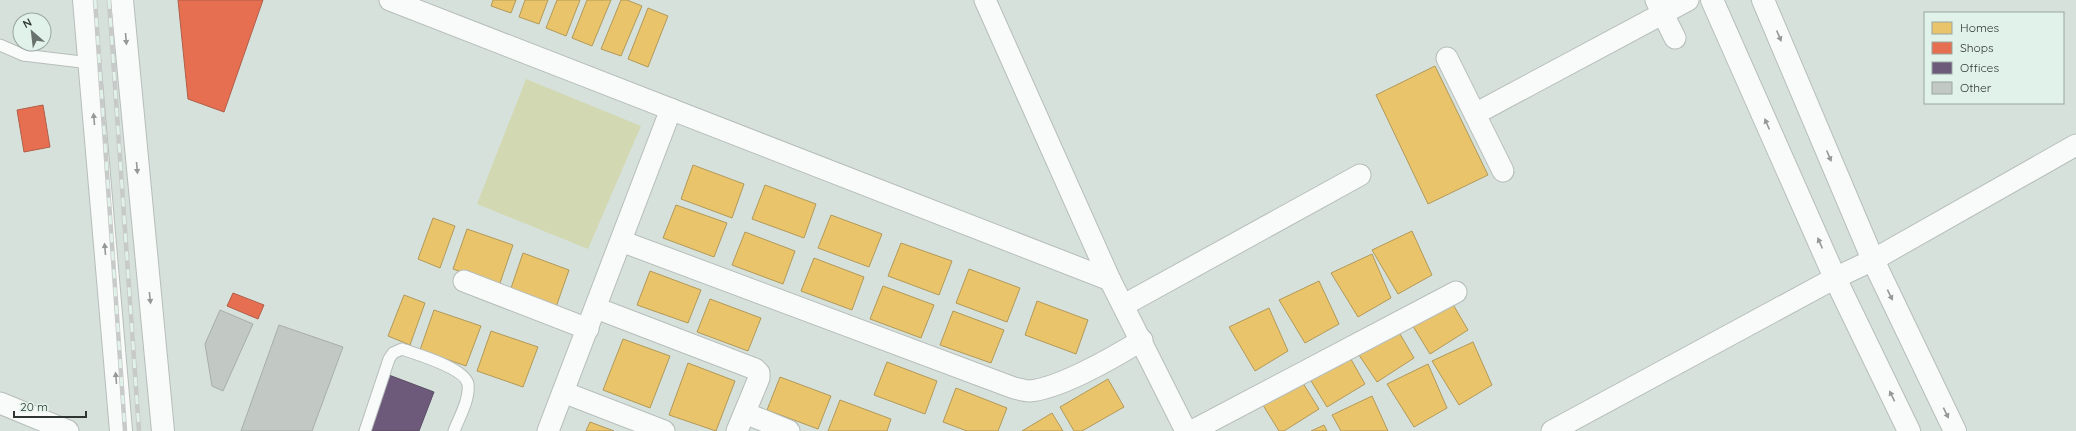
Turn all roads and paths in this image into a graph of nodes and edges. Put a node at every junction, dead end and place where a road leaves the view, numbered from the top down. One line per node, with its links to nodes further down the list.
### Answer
1 (84, 0): 12 (street)
2 (122, 0): 33 (street, one-way to 33)
3 (390, 0): 13 (street)
4 (984, 0): 21 (street)
5 (1688, 0): 8 (street)
6 (1712, 0): 20 (street, one-way to 6)
7 (1763, 0): 19 (street, one-way to 19)
8 (1659, 7): 9 (street); 14 (street)
9 (1675, 38)
10 (0, 45): 12 (lane)
11 (1447, 58): 14 (street)
12 (90, 63): 32 (street, one-way to 12)
13 (671, 109): 18 (street); 21 (street)
14 (1476, 114): 16 (street)
15 (2076, 145): 19 (street)
16 (1503, 171)
17 (1360, 175): 24 (street)
18 (621, 241): 25 (street); 27 (street)
19 (1873, 260): 20 (street); 43 (street, one-way to 43)
20 (1836, 278): 41 (street); 42 (street, one-way to 20)
21 (1110, 280): 24 (street)
22 (464, 281): 26 (street)
23 (1456, 292): 40 (street)
24 (1124, 305): 27 (street)
25 (596, 308): 26 (street); 30 (street)
26 (588, 329): 28 (street)
27 (1142, 340): 39 (street)
28 (563, 392): 36 (street); 37 (street)
29 (0, 403): 31 (street)
30 (741, 422): 38 (street)
31 (68, 431)
32 (121, 431)
33 (163, 431)
34 (364, 431): 35 (lane)
35 (454, 431)
36 (548, 431)
37 (664, 431)
38 (789, 431)
39 (1186, 431)
40 (1192, 431)
41 (1552, 431)
42 (1909, 431)
43 (1955, 431)

